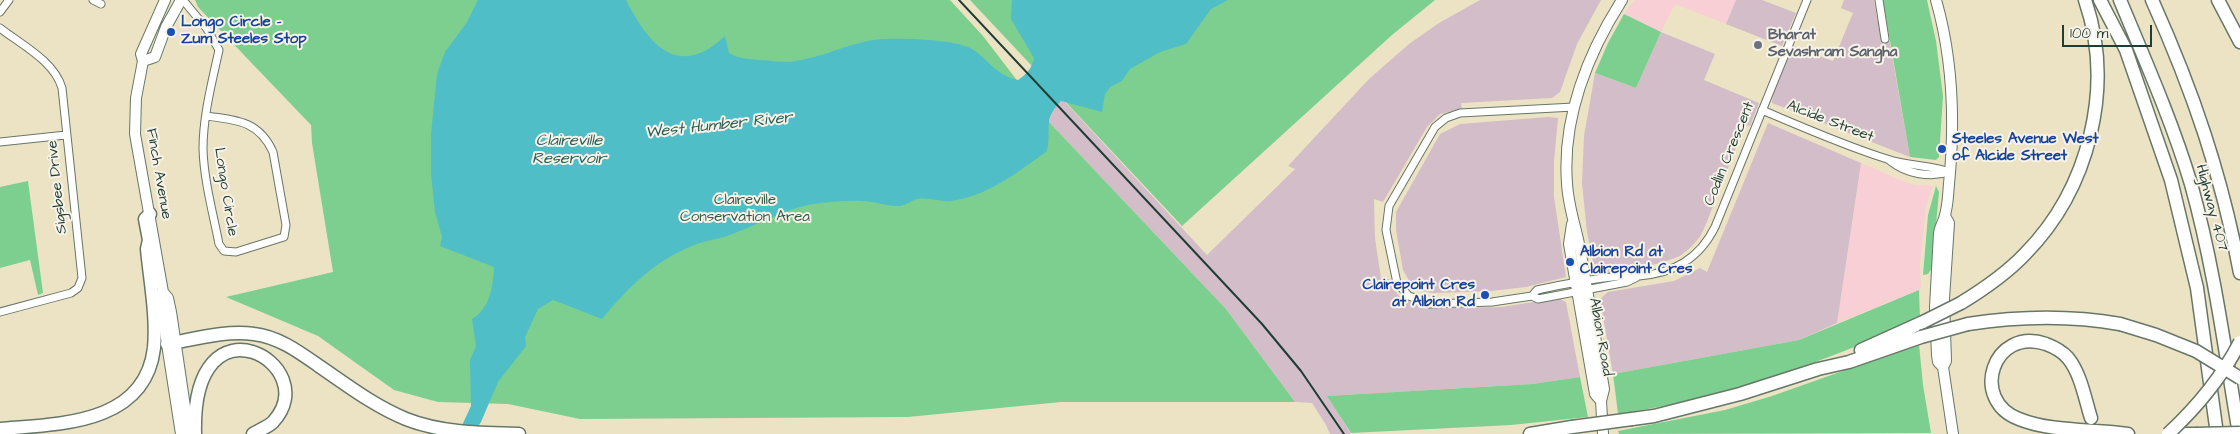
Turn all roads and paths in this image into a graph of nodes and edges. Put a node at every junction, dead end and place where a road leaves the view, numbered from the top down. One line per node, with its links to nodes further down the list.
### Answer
1 (9, 0): 15 (street)
2 (93, 0): 14 (street)
3 (163, 0): 19 (main road, Finch Avenue)
4 (182, 0): 19 (main road); 22 (street, Longo Circle)
5 (1622, 0): 20 (main road, Albion Road)
6 (1807, 0): 21 (street, Codlin Crescent)
7 (1879, 0): 17 (street)
8 (1936, 0): 25 (main road)
9 (2085, 0): 33 (highway, bridge)
10 (2100, 0): 48 (highway)
11 (2120, 0): 30 (highway, Highway 407)
12 (2152, 0): 27 (highway, Highway 407)
13 (2218, 0): 18 (highway)
14 (101, 4)
15 (0, 12)
16 (0, 28): 23 (street, Sigsbee Drive)
17 (1885, 39)
18 (2240, 42)
19 (143, 61): 26 (main road, Finch Avenue)
20 (1574, 107): 28 (main road, Albion Road); 28 (street, Codlin Crescent)
21 (1762, 110): 25 (street, Alcide Street); 28 (street, Codlin Crescent)
22 (206, 116): 22 (street, Longo Circle)
23 (66, 135): 24 (street); 29 (street, Sigsbee Drive)
24 (0, 142)
25 (1950, 172): 43 (main road)
26 (150, 214): 32 (main road, Finch Avenue); 36 (highway)
27 (2240, 273)
28 (1581, 285): 42 (main road, Albion Road)
29 (0, 312)
30 (2223, 342): 49 (highway); 50 (highway, Highway 407)
31 (2240, 342): 45 (highway, bridge)
32 (172, 343): 37 (main road, Finch Avenue); 38 (highway)
33 (1818, 369): 34 (highway, bridge); 41 (highway, bridge)
34 (2240, 378)
35 (2091, 418): 44 (highway)
36 (0, 429)
37 (188, 429): 39 (highway)
38 (495, 433): 40 (highway)
39 (253, 434)
40 (520, 434)
41 (1530, 434)
42 (1603, 434)
43 (1953, 434)
44 (2128, 434)
45 (2168, 434)
46 (2184, 434): 47 (highway)
47 (2196, 434): 50 (highway, bridge)
48 (2217, 434)
49 (2230, 434)
50 (2240, 434)

